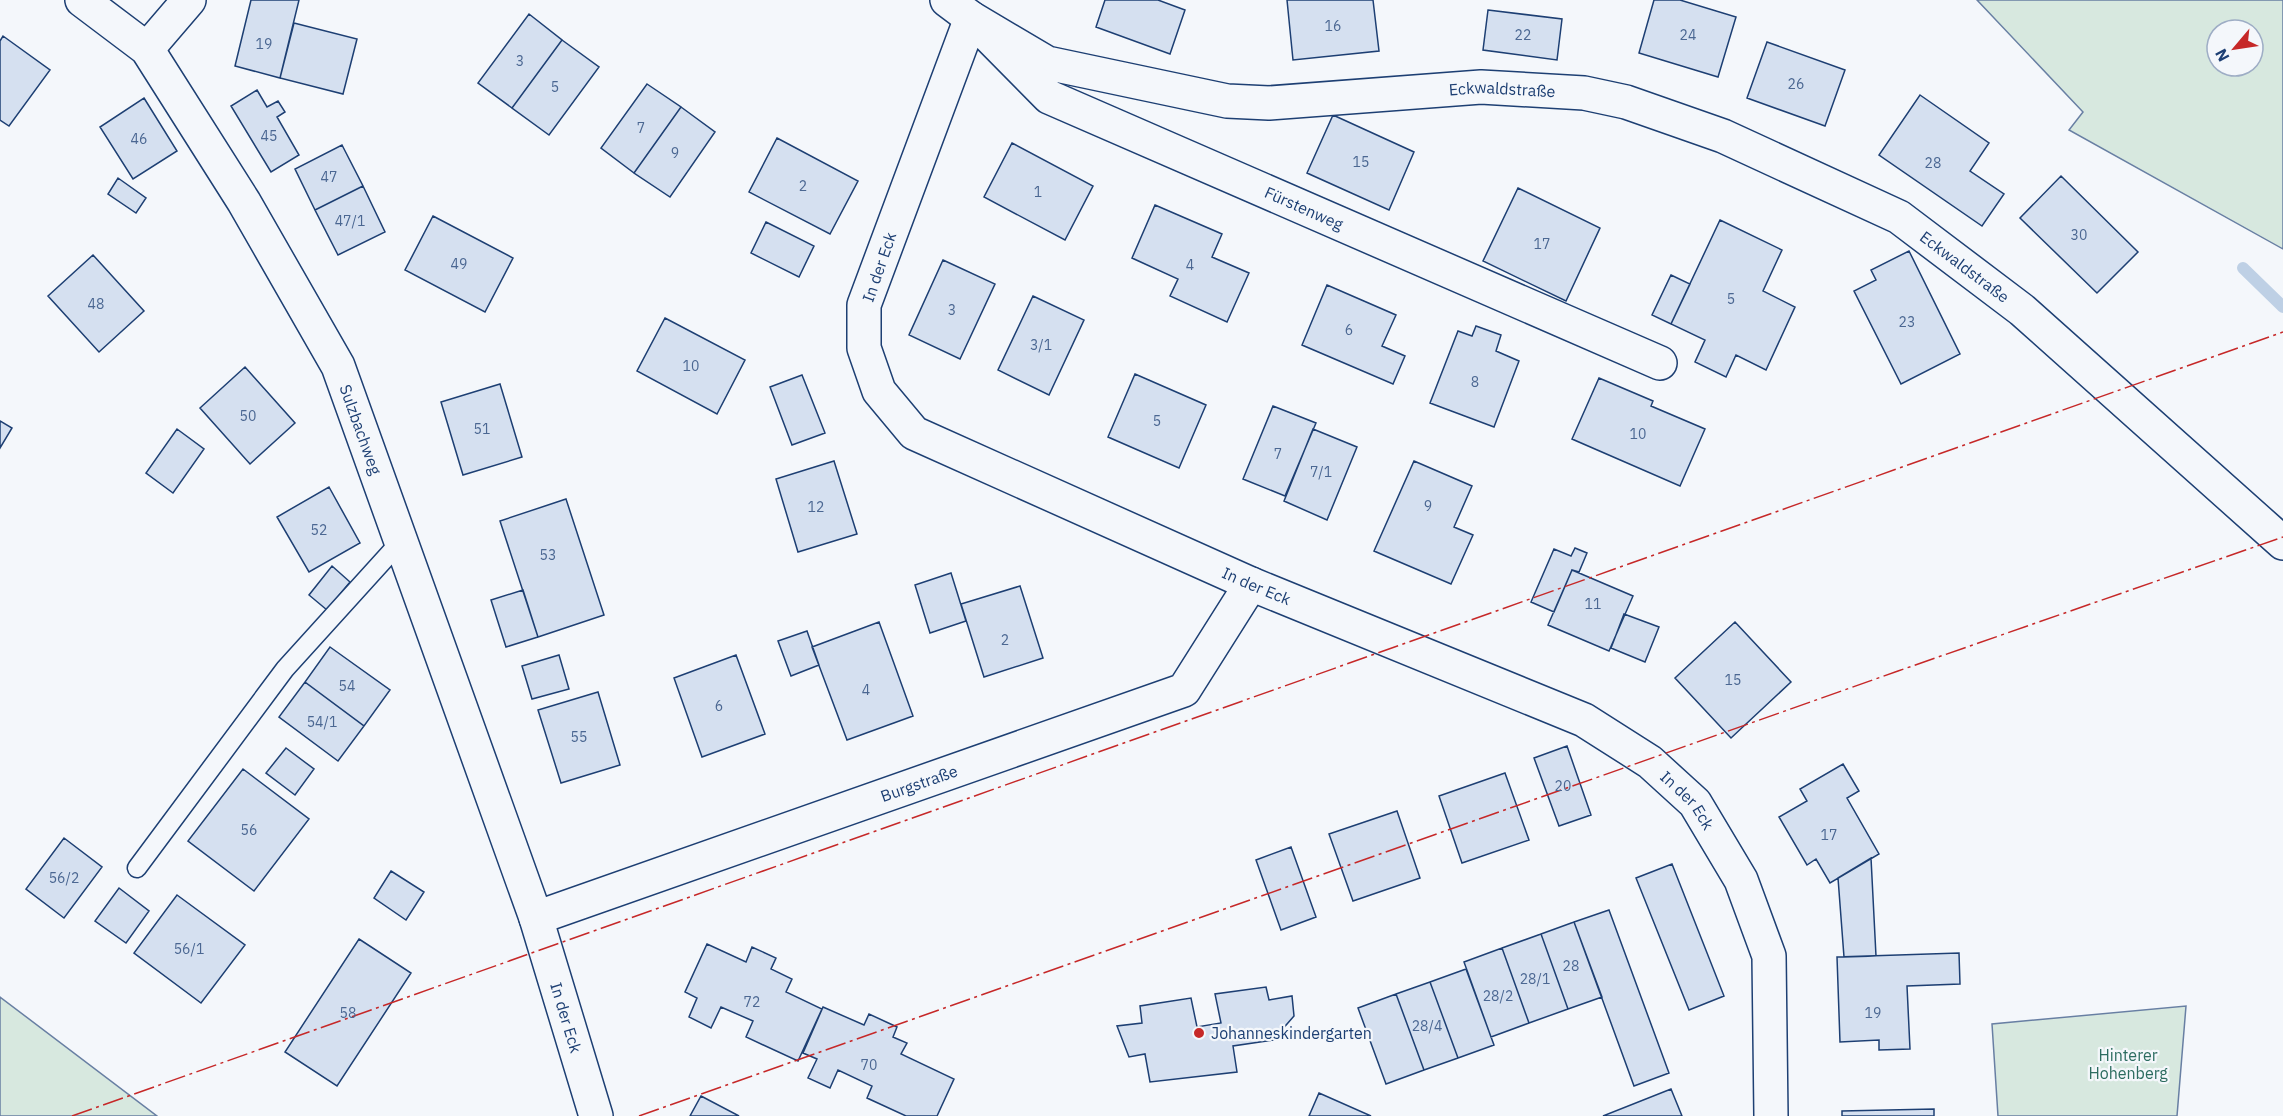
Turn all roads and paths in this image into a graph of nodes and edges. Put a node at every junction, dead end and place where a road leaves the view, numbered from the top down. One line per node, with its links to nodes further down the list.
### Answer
1 (82, 0): 4 (street, Sulzbachweg)
2 (189, 0): 4 (street)
3 (959, 9): 5 (street, Fürstenweg); 7 (street, Eckwaldstraße); 8 (street, In der Eck)
4 (147, 49): 6 (street, Sulzbachweg)
5 (1660, 363)
6 (401, 541): 9 (lane); 10 (street, Sulzbachweg)
7 (2283, 543)
8 (1251, 584): 10 (street, Burgstraße); 12 (street, In der Eck)
9 (137, 868)
10 (536, 918): 11 (street, In der Eck)
11 (596, 1116)
12 (1771, 1116)

